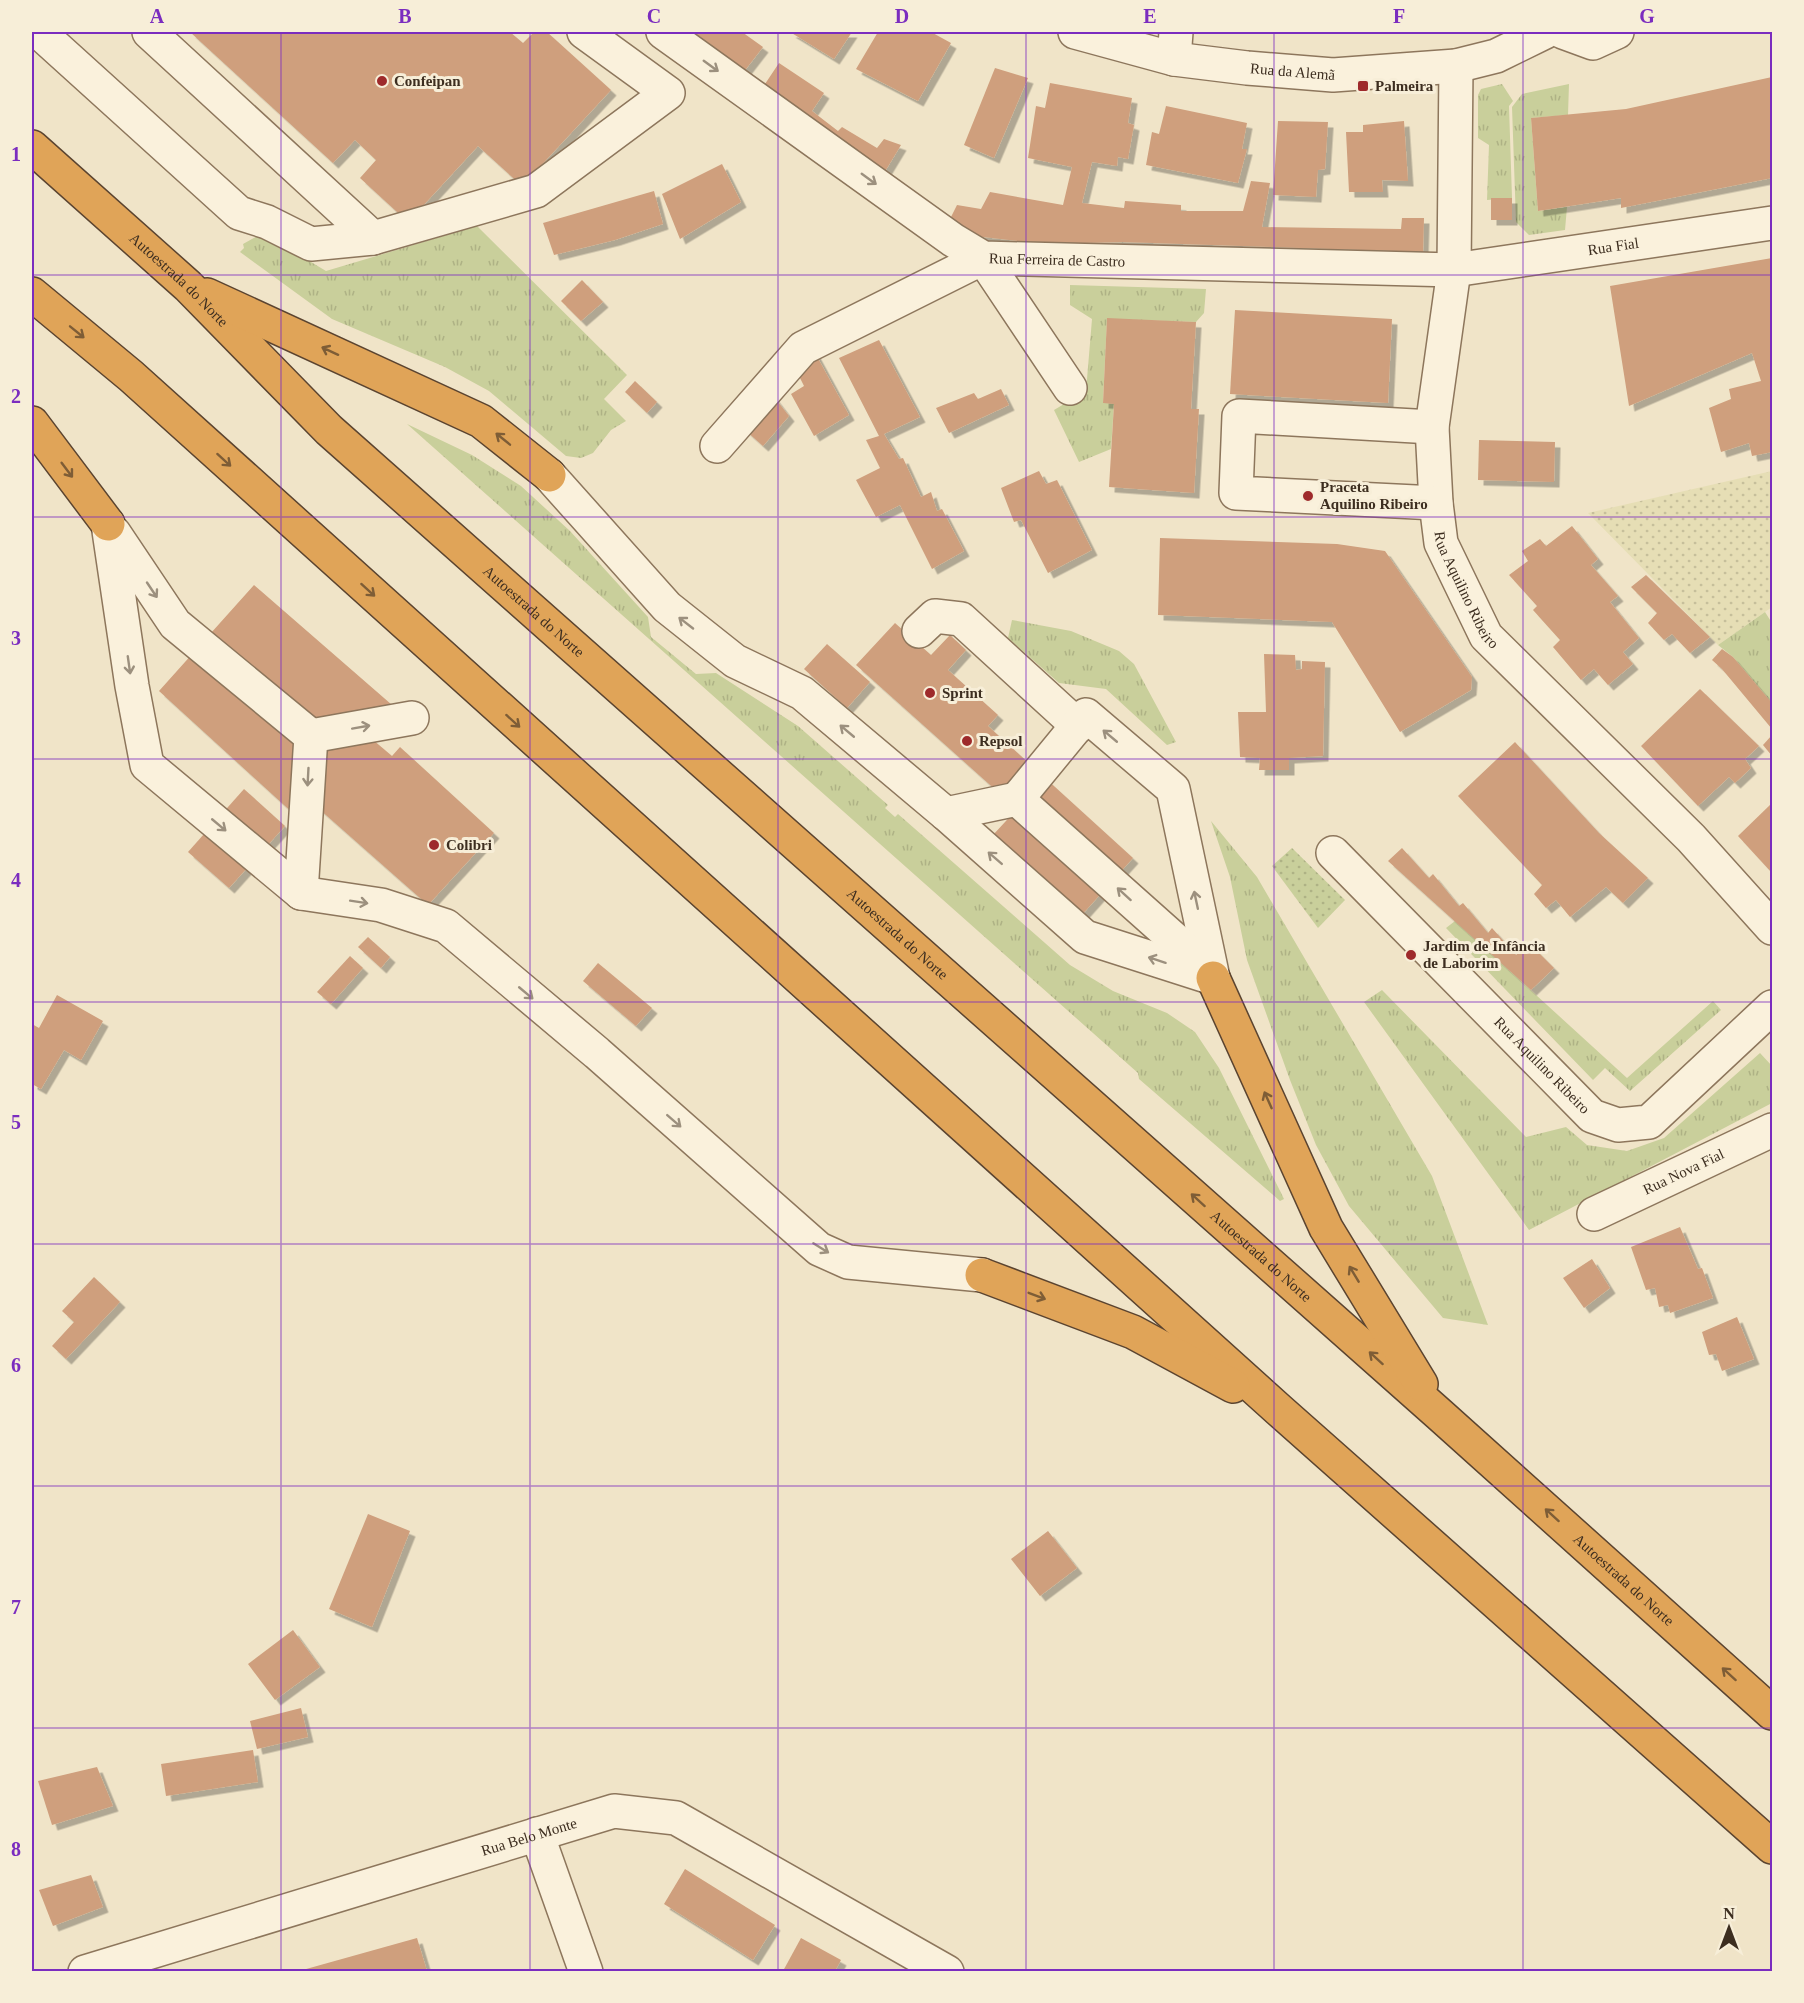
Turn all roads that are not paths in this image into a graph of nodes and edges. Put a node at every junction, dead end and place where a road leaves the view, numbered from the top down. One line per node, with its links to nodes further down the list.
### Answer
1 (39, 32): 13 (street)
2 (149, 32): 13 (street)
3 (584, 32): 13 (street)
4 (663, 32): 14 (street, Rua Ferreira de Castro, one-way to 14)
5 (1075, 32): 9 (street, Rua da Alemã)
6 (1545, 32): 10 (street, Rua da Alemã)
7 (1563, 32): 8 (street)
8 (1617, 32)
9 (1175, 45): 10 (street, Rua da Alemã)
10 (1456, 66): 15 (street, Rua Aquilino Ribeiro)
11 (32, 147): 16 (highway, Autoestrada do Norte)
12 (1773, 223): 15 (street, Rua Fial)
13 (373, 238)
14 (983, 258): 15 (street, Rua Ferreira de Castro); 18 (street); 21 (street)
15 (1454, 270): 20 (street, Rua Aquilino Ribeiro)
16 (188, 286): 22 (highway, one-way to 16); 40 (highway, Autoestrada do Norte, one-way to 16)
17 (32, 294): 39 (highway, one-way to 39)
18 (1070, 388)
19 (32, 423): 24 (highway, one-way to 24)
20 (1432, 427): 23 (street, Rua Aquilino Ribeiro); 23 (street)
21 (717, 446)
22 (549, 475): 30 (street, one-way to 22)
23 (1436, 503): 33 (street, Rua Aquilino Ribeiro)
24 (108, 524): 28 (street, one-way to 28); 32 (street, one-way to 32)
25 (919, 631): 27 (street)
26 (412, 718): 28 (street, one-way to 26)
27 (1078, 726): 29 (street); 34 (street, one-way to 27)
28 (310, 736): 32 (street, one-way to 32)
29 (1017, 799): 30 (street); 34 (street, one-way to 29)
30 (946, 814): 34 (street, one-way to 30)
31 (1334, 853): 35 (street, Rua Aquilino Ribeiro)
32 (301, 893): 38 (street, one-way to 38)
33 (1773, 928)
34 (1213, 978): 40 (highway, one-way to 34)
35 (1773, 1007)
36 (1773, 1130): 37 (street, Rua Nova Fial)
37 (1594, 1214)
38 (982, 1275): 39 (highway, one-way to 39)
39 (1279, 1410): 43 (highway)
40 (1439, 1414): 41 (highway, Autoestrada do Norte, one-way to 40)
41 (1773, 1713)
42 (537, 1834): 44 (street, Rua Belo Monte); 45 (street); 46 (street, Rua Belo Monte)
43 (1773, 1847)
44 (85, 1971)
45 (586, 1971)
46 (947, 1971)

